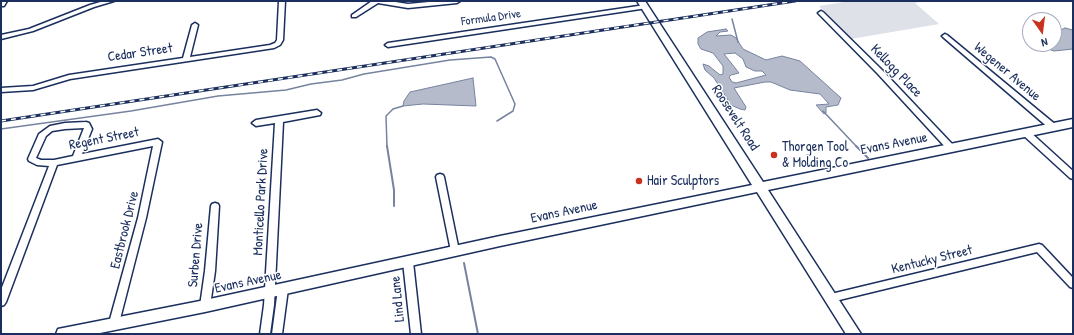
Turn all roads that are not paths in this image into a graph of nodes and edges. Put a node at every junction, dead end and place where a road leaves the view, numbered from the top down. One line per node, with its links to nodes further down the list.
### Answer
1 (3, 1): 7 (street)
2 (111, 1): 13 (street)
3 (282, 1): 15 (street, Cedar Street)
4 (377, 1): 6 (street); 10 (street)
5 (458, 1): 6 (street)
6 (436, 3)
7 (1, 4)
8 (643, 4): 14 (street, Formula Drive); 29 (street, Roosevelt Road)
9 (821, 13): 24 (street, Kellogg Place)
10 (354, 16)
11 (194, 25): 15 (street)
12 (945, 36): 21 (street, Wegener Avenue)
13 (1, 37)
14 (388, 45)
15 (186, 60): 16 (street, Cedar Street)
16 (1, 90)
17 (317, 113): 18 (street)
18 (279, 120): 19 (street); 35 (street, Monticello Park Drive)
19 (256, 123)
20 (1073, 123): 21 (street, Evans Avenue)
21 (1053, 127): 22 (street, Evans Avenue)
22 (1026, 133): 24 (street, Evans Avenue); 27 (street)
23 (158, 142): 25 (street, Regent Street); 39 (street, Eastbrook Drive)
24 (951, 148): 29 (street, Evans Avenue)
25 (77, 157): 26 (street, Regent Street); 26 (street)
26 (54, 163): 37 (street)
27 (1073, 176)
28 (440, 177): 31 (street)
29 (760, 187): 31 (street, Evans Avenue); 36 (street, Roosevelt Road)
30 (215, 206): 38 (street, Surben Drive)
31 (455, 252): 32 (street, Evans Avenue)
32 (408, 262): 34 (street, Evans Avenue); 43 (street, Lind Lane)
33 (1073, 284): 36 (street, Kentucky Street)
34 (283, 289): 35 (street, Evans Avenue); 42 (street)
35 (269, 292): 38 (street, Evans Avenue); 41 (street, Monticello Park Drive)
36 (831, 298): 44 (street, Roosevelt Road)
37 (1, 302)
38 (205, 306): 39 (street, Evans Avenue)
39 (114, 323): 40 (street, Evans Avenue)
40 (63, 334)
41 (266, 334)
42 (277, 334)
43 (416, 334)
44 (854, 334)

